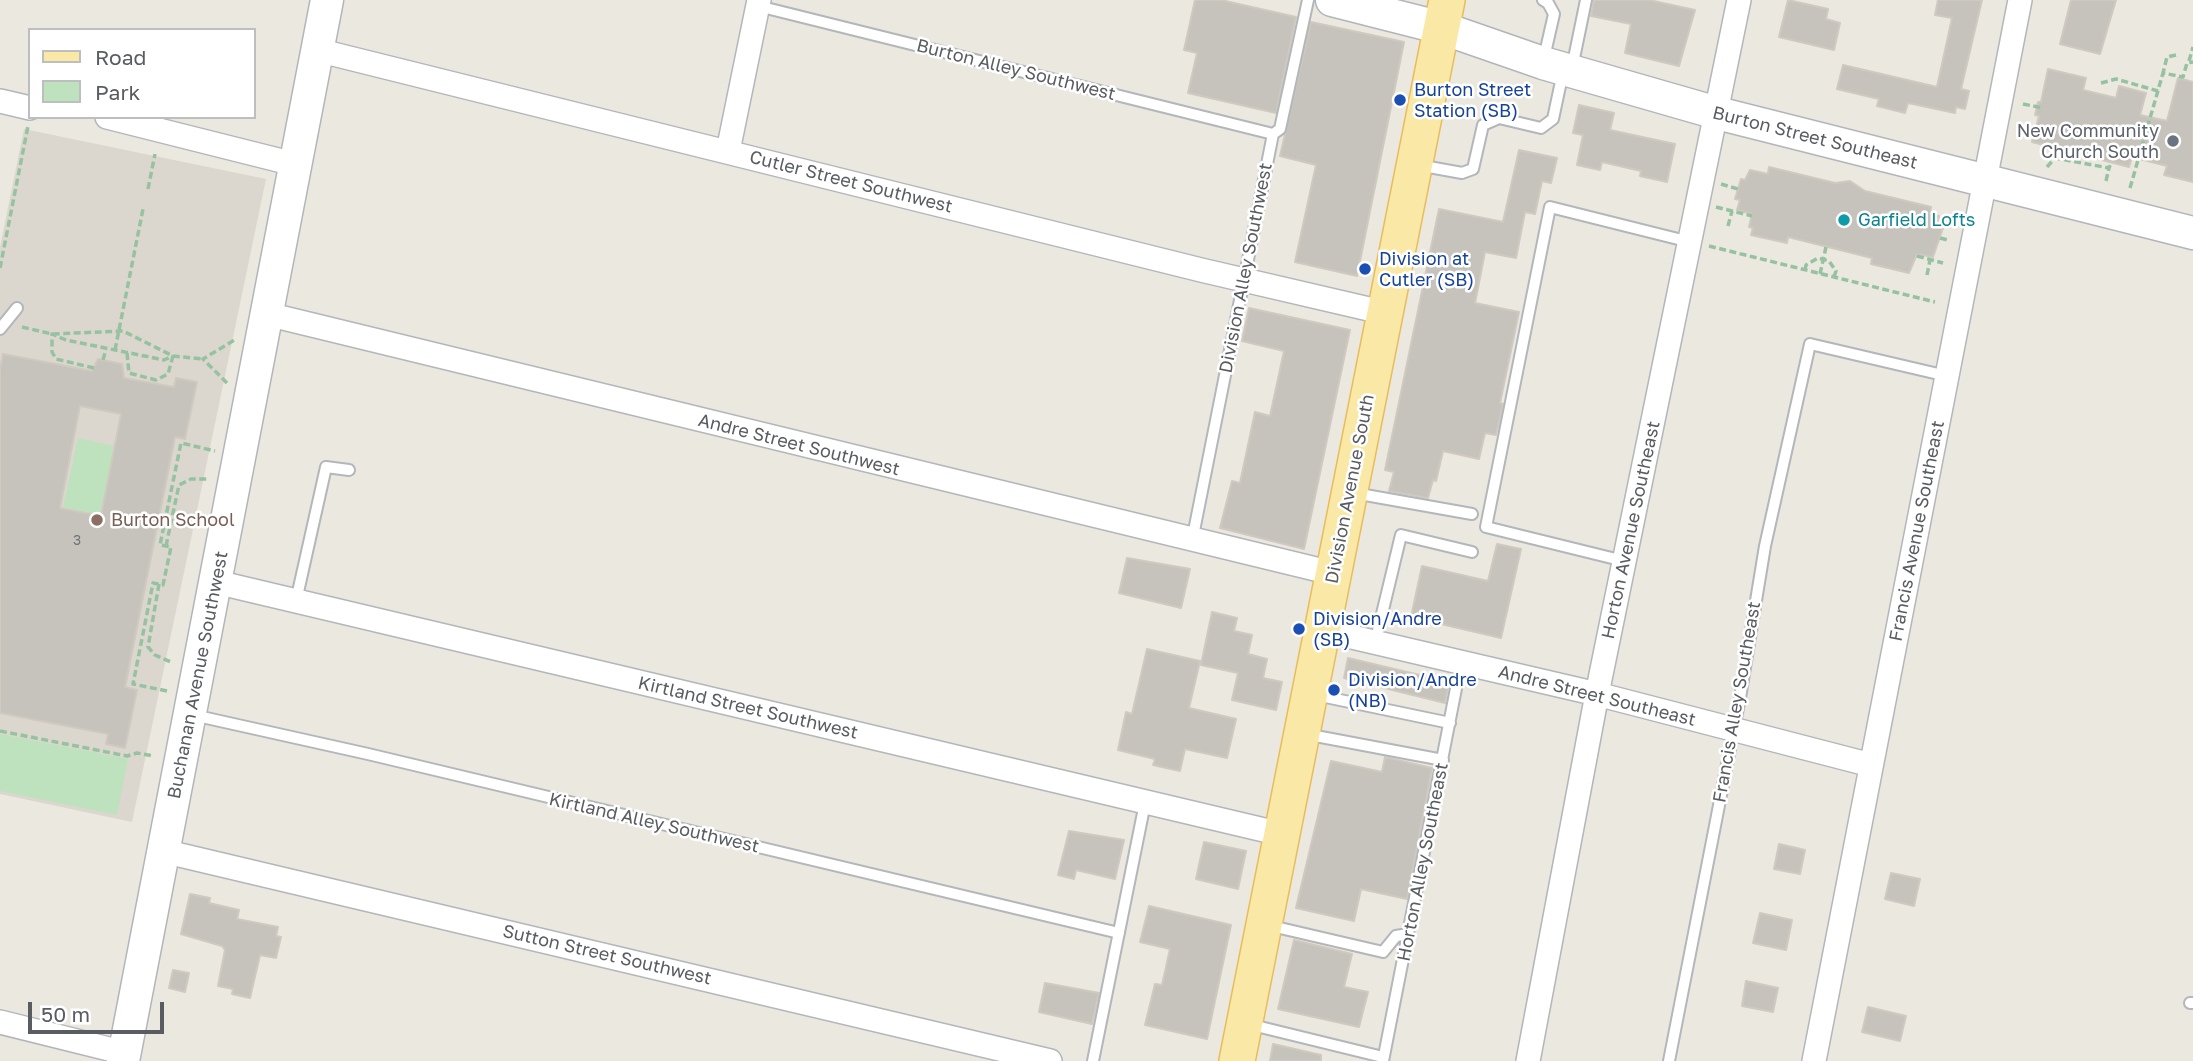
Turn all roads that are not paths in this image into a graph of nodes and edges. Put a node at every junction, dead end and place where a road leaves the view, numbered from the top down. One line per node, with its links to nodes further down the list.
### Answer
1 (327, 0): 10 (street, Buchanan Avenue Southwest)
2 (1308, 0): 16 (lane, Division Alley Southwest)
3 (1332, 0): 9 (street, Burton Street Southeast)
4 (1543, 0): 11 (lane)
5 (1586, 0): 11 (lane)
6 (1739, 0): 13 (street, Horton Avenue Southeast)
7 (2020, 0): 20 (street, Francis Avenue Southeast)
8 (759, 3): 16 (lane, Burton Alley Southwest); 17 (street)
9 (1445, 14): 11 (street, Burton Street Southeast); 19 (main road, Division Avenue South)
10 (317, 50): 17 (street, Cutler Street Southwest); 18 (street, Buchanan Avenue Southwest)
11 (1559, 67): 13 (street, Burton Street Southeast); 19 (lane)
12 (0, 101): 14 (street)
13 (1717, 113): 20 (street, Burton Street Southeast); 22 (street, Horton Avenue Southeast)
14 (28, 115)
15 (115, 119): 18 (street)
16 (1273, 134): 23 (lane, Division Alley Southwest)
17 (728, 151): 23 (street, Cutler Street Southwest)
18 (294, 164): 26 (street, Buchanan Avenue Southwest)
19 (1415, 164): 25 (main road, Division Avenue South)
20 (1986, 180): 21 (street, Burton Street Southeast); 28 (street, Francis Avenue Southeast)
21 (2193, 233)
22 (1700, 244): 34 (street, Horton Avenue Southeast); 34 (lane)
23 (1243, 280): 25 (street, Cutler Street Southwest); 32 (lane, Division Alley Southwest)
24 (17, 308): 27 (lane)
25 (1386, 313): 30 (main road, Division Avenue South)
26 (267, 314): 32 (street, Andre Street Southwest); 36 (street, Buchanan Avenue Southwest)
27 (0, 329)
28 (1947, 376): 45 (lane, Francis Alley Southeast); 48 (street, Francis Avenue Southeast)
29 (349, 470): 37 (lane)
30 (1348, 492): 31 (lane); 35 (main road, Division Avenue South)
31 (1472, 514)
32 (1192, 541): 35 (street, Andre Street Southwest)
33 (1472, 552): 39 (lane)
34 (1624, 561): 42 (street, Horton Avenue Southeast)
35 (1332, 573): 38 (main road, Division Avenue South)
36 (216, 582): 37 (street, Kirtland Street Southwest); 43 (street, Buchanan Avenue Southwest)
37 (296, 601): 49 (street, Kirtland Street Southwest)
38 (1322, 630): 39 (street, Andre Street Southeast); 41 (main road, Division Avenue South)
39 (1376, 643): 40 (street, Andre Street Southeast)
40 (1461, 663): 42 (street, Andre Street Southeast); 44 (lane, Horton Alley Southeast)
41 (1310, 694): 44 (lane); 46 (main road, Division Avenue South)
42 (1597, 694): 45 (street, Andre Street Southeast); 62 (street, Horton Avenue Southeast)
43 (190, 714): 51 (street, Buchanan Avenue Southwest); 53 (lane, Kirtland Alley Southwest)
44 (1450, 723): 47 (lane, Horton Alley Southeast)
45 (1733, 729): 48 (street, Andre Street Southeast); 63 (lane, Francis Alley Southeast)
46 (1302, 733): 47 (lane); 50 (main road, Division Avenue South)
47 (1443, 760): 54 (lane, Horton Alley Southeast)
48 (1871, 765): 64 (street, Francis Avenue Southeast)
49 (1145, 803): 50 (street, Kirtland Street Southwest); 53 (lane)
50 (1280, 834): 52 (main road, Division Avenue South)
51 (163, 851): 57 (street, Buchanan Avenue Southwest); 59 (street, Sutton Street Southwest)
52 (1265, 924): 54 (lane); 56 (main road, Division Avenue South)
53 (1119, 933): 60 (lane)
54 (1408, 934): 58 (lane, Horton Alley Southeast)
55 (0, 1022): 57 (street)
56 (1245, 1024): 58 (lane); 61 (main road, Division Avenue South)
57 (124, 1057)
58 (1383, 1059)
59 (1050, 1061)
60 (1093, 1061)
61 (1237, 1061)
62 (1528, 1061)
63 (1669, 1061)
64 (1814, 1061)

